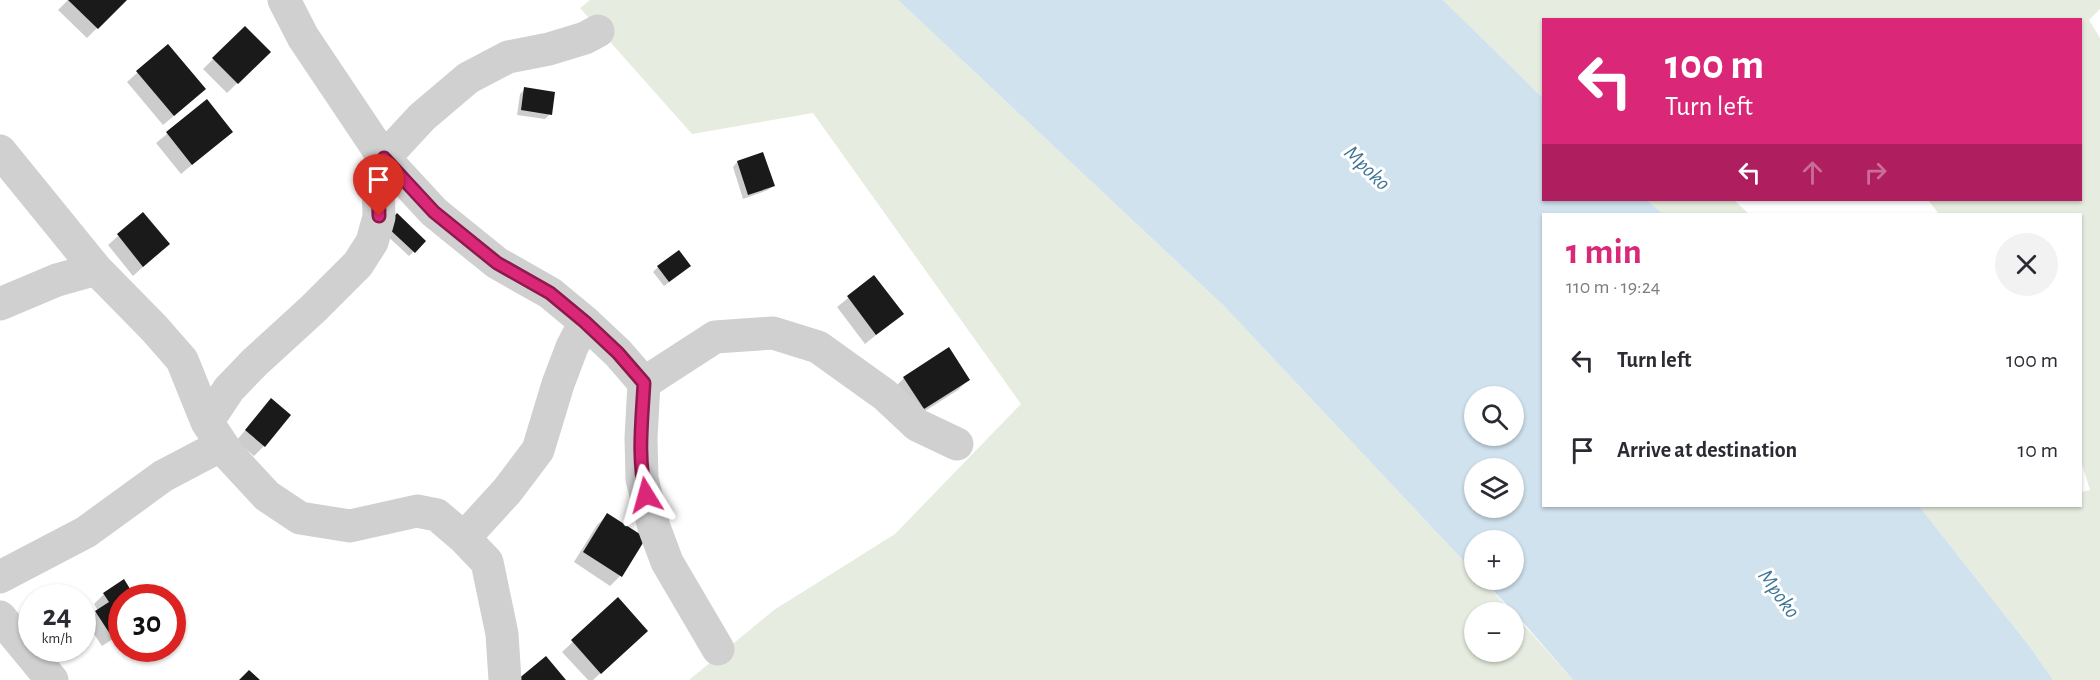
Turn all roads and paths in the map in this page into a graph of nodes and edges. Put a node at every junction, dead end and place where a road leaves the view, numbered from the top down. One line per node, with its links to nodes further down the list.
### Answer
1 (284, 0): 4 (street)
2 (598, 31): 4 (street)
3 (0, 151): 5 (street)
4 (384, 158): 7 (street); 9 (street)
5 (96, 269): 6 (street); 9 (street)
6 (0, 304)
7 (585, 322): 8 (street); 11 (street)
8 (644, 383): 10 (street); 14 (street)
9 (215, 433): 11 (street); 12 (street)
10 (957, 444)
11 (464, 538): 16 (street)
12 (0, 577)
13 (0, 617): 15 (street)
14 (718, 649)
15 (40, 677)
16 (504, 680)

